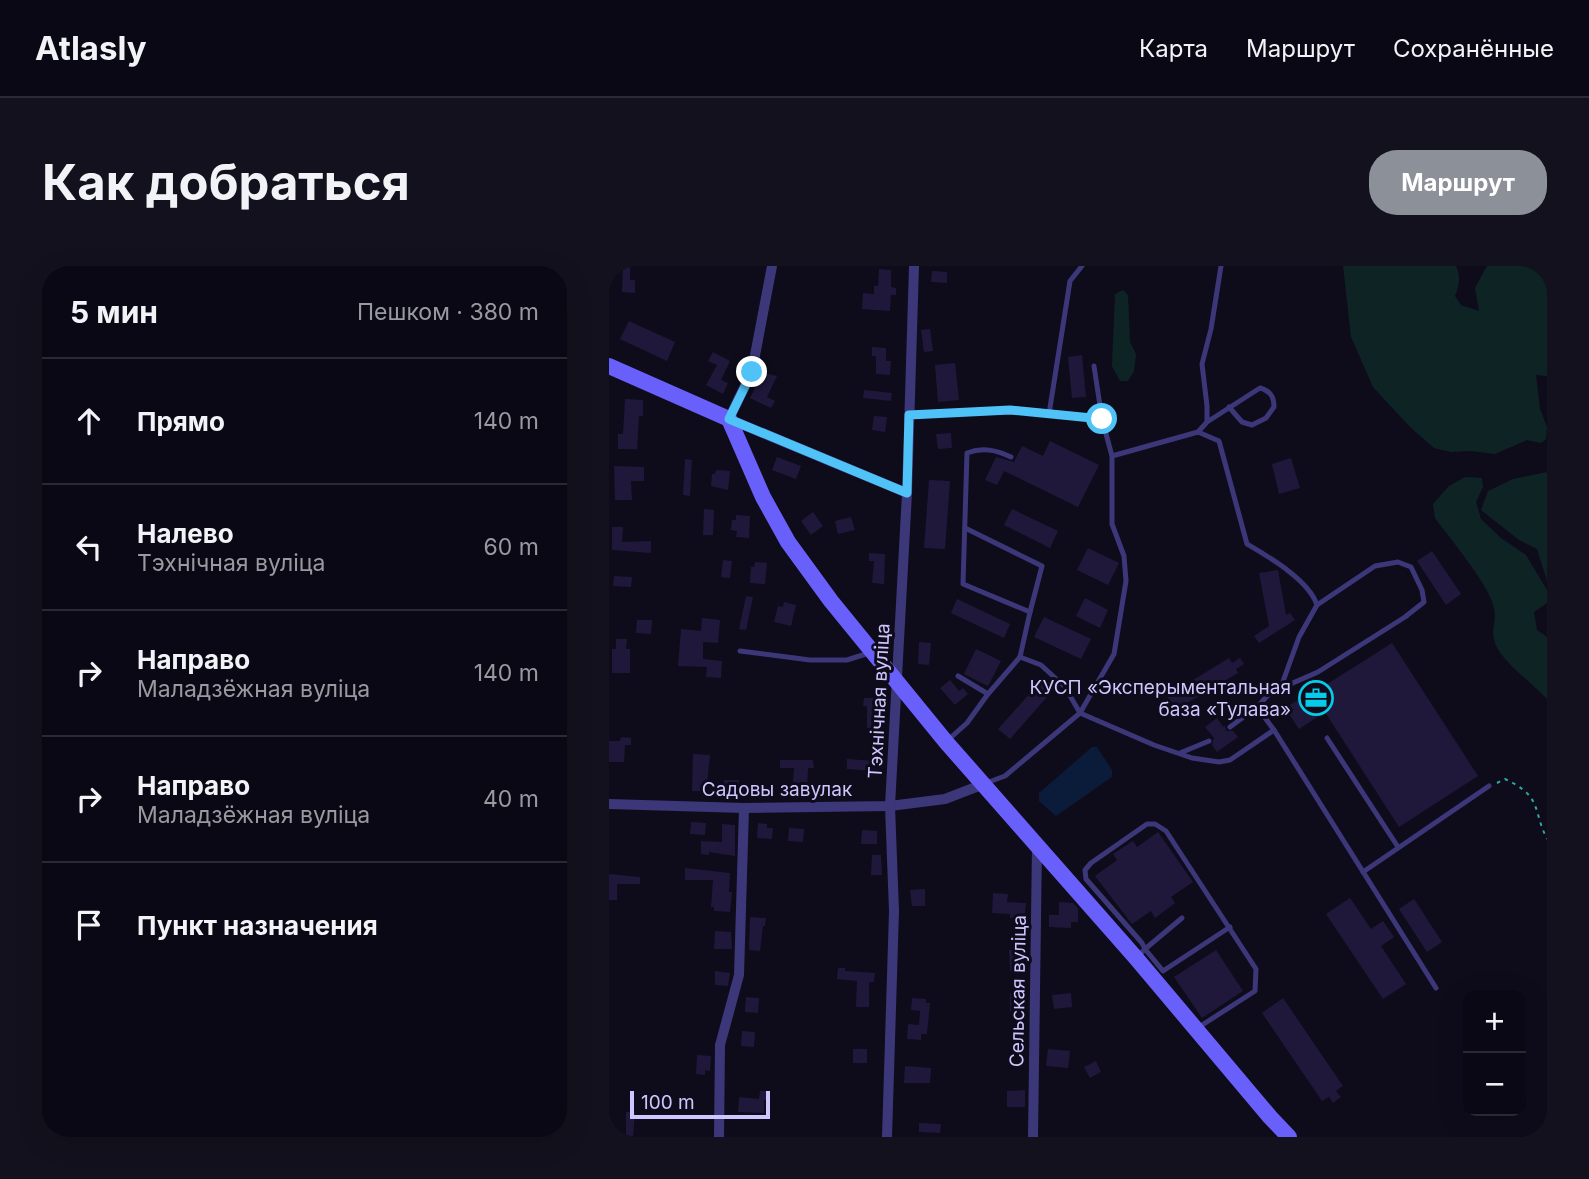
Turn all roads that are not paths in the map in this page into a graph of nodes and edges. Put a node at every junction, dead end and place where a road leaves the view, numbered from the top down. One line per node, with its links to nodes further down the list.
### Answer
1 (772, 266): 10 (street)
2 (914, 266): 9 (street, Тэхнічная вуліца)
3 (1082, 266): 8 (lane)
4 (1221, 266): 12 (lane)
5 (609, 366): 10 (street)
6 (1094, 366): 11 (lane)
7 (1230, 407): 7 (lane); 12 (lane)
8 (1049, 414): 9 (lane); 11 (lane)
9 (909, 415): 16 (street, Тэхнічная вуліца)
10 (729, 419): 16 (street); 21 (street)
11 (1102, 419): 14 (lane)
12 (1207, 422): 13 (lane)
13 (1198, 432): 14 (lane); 18 (lane)
14 (1112, 456): 28 (lane)
15 (1011, 457): 17 (lane)
16 (907, 493): 24 (street, Тэхнічная вуліца)
17 (965, 528): 19 (lane); 19 (lane)
18 (1317, 605): 25 (lane); 25 (lane)
19 (1030, 612): 22 (lane)
20 (740, 652): 21 (lane)
21 (874, 652): 24 (street)
22 (1020, 657): 26 (lane); 28 (lane)
23 (958, 676): 26 (lane)
24 (898, 684): 33 (street); 38 (street, Тэхнічная вуліца)
25 (1281, 687): 27 (lane)
26 (988, 694): 33 (lane)
27 (1257, 707): 29 (lane); 30 (lane)
28 (1080, 713): 34 (lane); 35 (lane)
29 (1230, 727)
30 (1274, 730): 34 (lane); 42 (lane)
31 (1327, 738): 41 (lane)
32 (1209, 741): 34 (lane)
33 (946, 742): 35 (street)
34 (1179, 754)
35 (984, 784): 38 (street, Садовы завулак); 40 (street)
36 (1489, 786): 41 (lane)
37 (609, 804): 39 (street, Садовы завулак)
38 (890, 806): 39 (street, Садовы завулак); 49 (street, Тэхнічная вуліца)
39 (744, 808): 48 (street)
40 (1037, 845): 45 (street); 50 (street, Сельская вуліца)
41 (1398, 847): 42 (lane)
42 (1363, 872): 46 (lane)
43 (1182, 918): 45 (lane)
44 (1230, 927): 45 (lane); 45 (lane); 47 (lane)
45 (1140, 954): 47 (street)
46 (1436, 988)
47 (1194, 1030): 51 (street)
48 (719, 1137)
49 (887, 1137)
50 (1033, 1137)
51 (1289, 1137)

